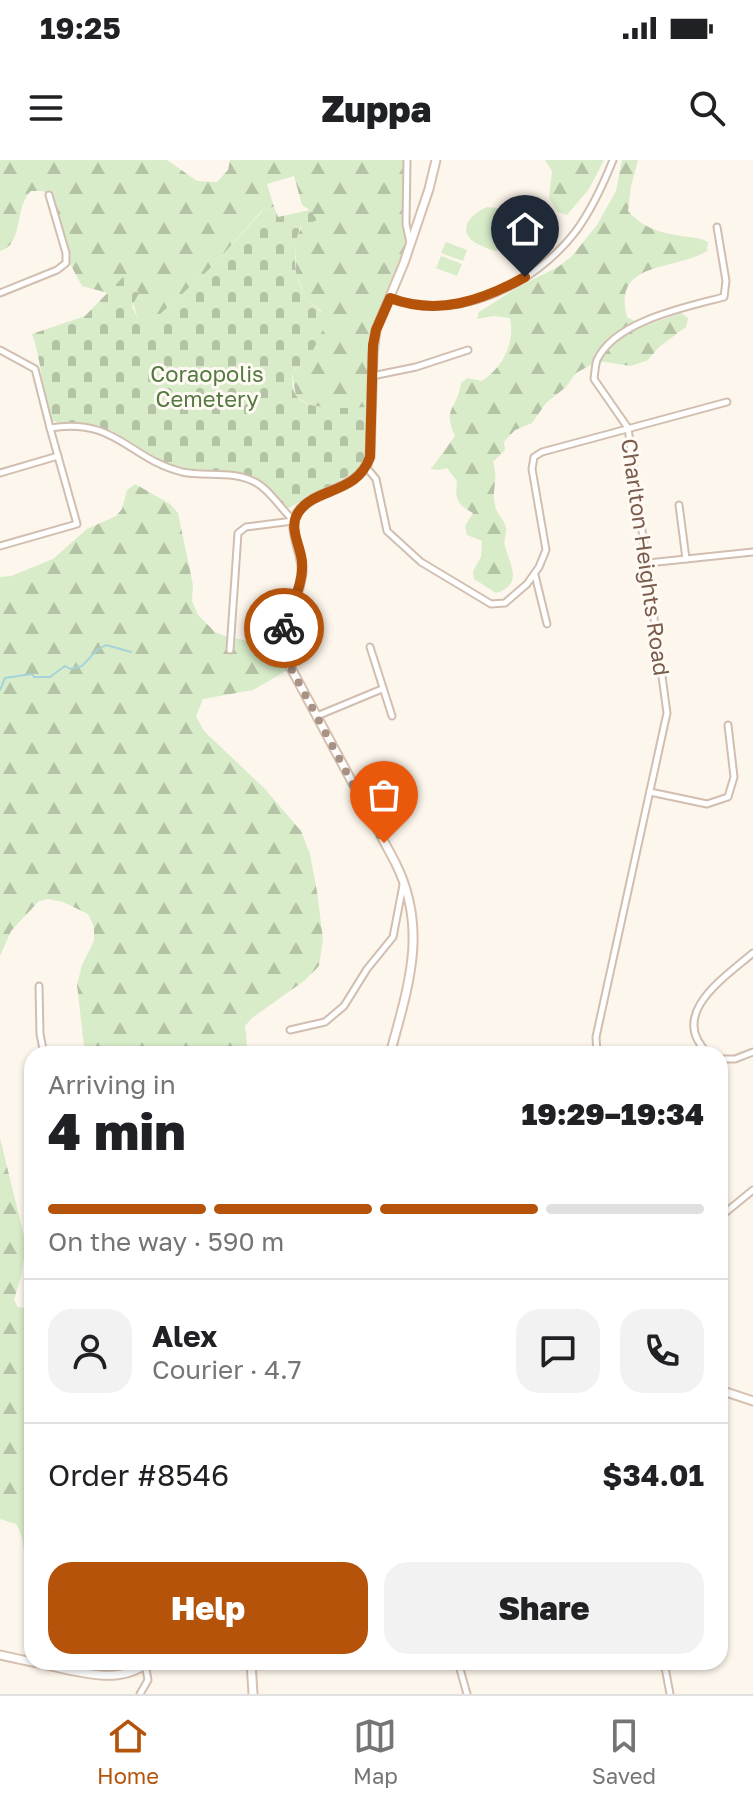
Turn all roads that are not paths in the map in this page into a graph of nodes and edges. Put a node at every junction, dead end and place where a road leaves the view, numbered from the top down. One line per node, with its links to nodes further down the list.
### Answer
1 (407, 160): 6 (street)
2 (436, 160): 6 (street)
3 (613, 160): 8 (street)
4 (49, 195): 7 (street)
5 (717, 227): 14 (street)
6 (410, 244): 8 (street)
7 (0, 293)
8 (390, 298): 11 (street)
9 (0, 350): 13 (street)
10 (468, 350): 11 (street)
11 (372, 376): 16 (street)
12 (727, 402): 14 (street)
13 (50, 428): 15 (street); 19 (street)
14 (628, 428): 23 (street, Charlton Heights Road); 24 (street, Charlton Heights Road)
15 (58, 456): 17 (street); 20 (street)
16 (366, 467): 19 (street); 24 (street)
17 (0, 473)
18 (679, 505): 22 (street)
19 (294, 521): 27 (street); 29 (street)
20 (0, 546)
21 (753, 552): 22 (street)
22 (686, 559): 23 (street)
23 (648, 563): 32 (street, Charlton Heights Road)
24 (534, 574): 25 (street)
25 (547, 624)
26 (370, 647): 28 (street)
27 (230, 650)
28 (382, 689): 29 (street); 30 (street)
29 (317, 716): 33 (street)
30 (392, 716)
31 (728, 725): 32 (street)
32 (650, 792): 39 (street, Charlton Heights Road)
33 (404, 881): 36 (street); 38 (street)
34 (753, 953): 40 (street)
35 (39, 986): 37 (street)
36 (290, 1030)
37 (43, 1046)
38 (392, 1046)
39 (597, 1046)
40 (702, 1046)
41 (753, 1052): 42 (street)
42 (728, 1059)
43 (753, 1190): 44 (street)
44 (728, 1210)
45 (728, 1393): 46 (street)
46 (753, 1401)
47 (0, 1655): 48 (street)
48 (24, 1660)
49 (78, 1670): 50 (street)
50 (138, 1670)
51 (147, 1670): 55 (street)
52 (252, 1670): 56 (street)
53 (460, 1670): 57 (street)
54 (666, 1670): 58 (street)
55 (140, 1694)
56 (253, 1694)
57 (467, 1694)
58 (670, 1694)

